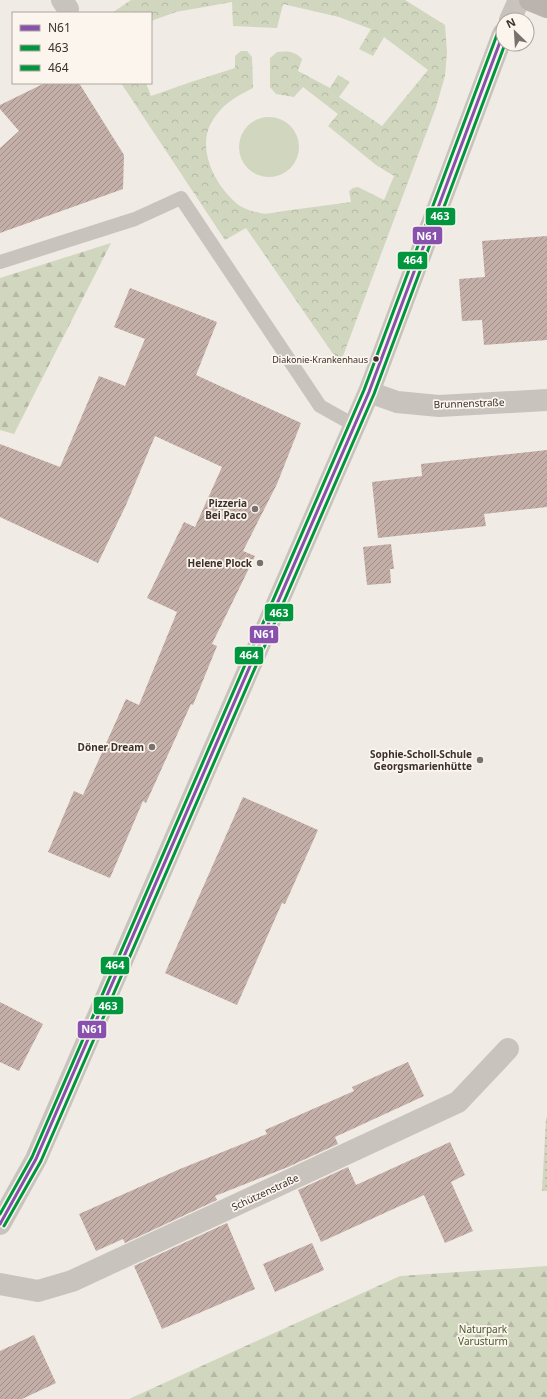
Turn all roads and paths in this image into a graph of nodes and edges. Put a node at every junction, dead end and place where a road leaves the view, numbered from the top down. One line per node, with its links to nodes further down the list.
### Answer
1 (519, 0): 4 (street)
2 (530, 0): 3 (main road)
3 (547, 7)
4 (514, 12)
5 (496, 52): 7 (street)
6 (0, 262): 9 (lane)
7 (369, 392): 8 (street, Brunnenstraße); 9 (street)
8 (547, 400)
9 (354, 425): 11 (street)
10 (508, 1049): 12 (street, Schützenstraße)
11 (0, 1224)
12 (0, 1284)

